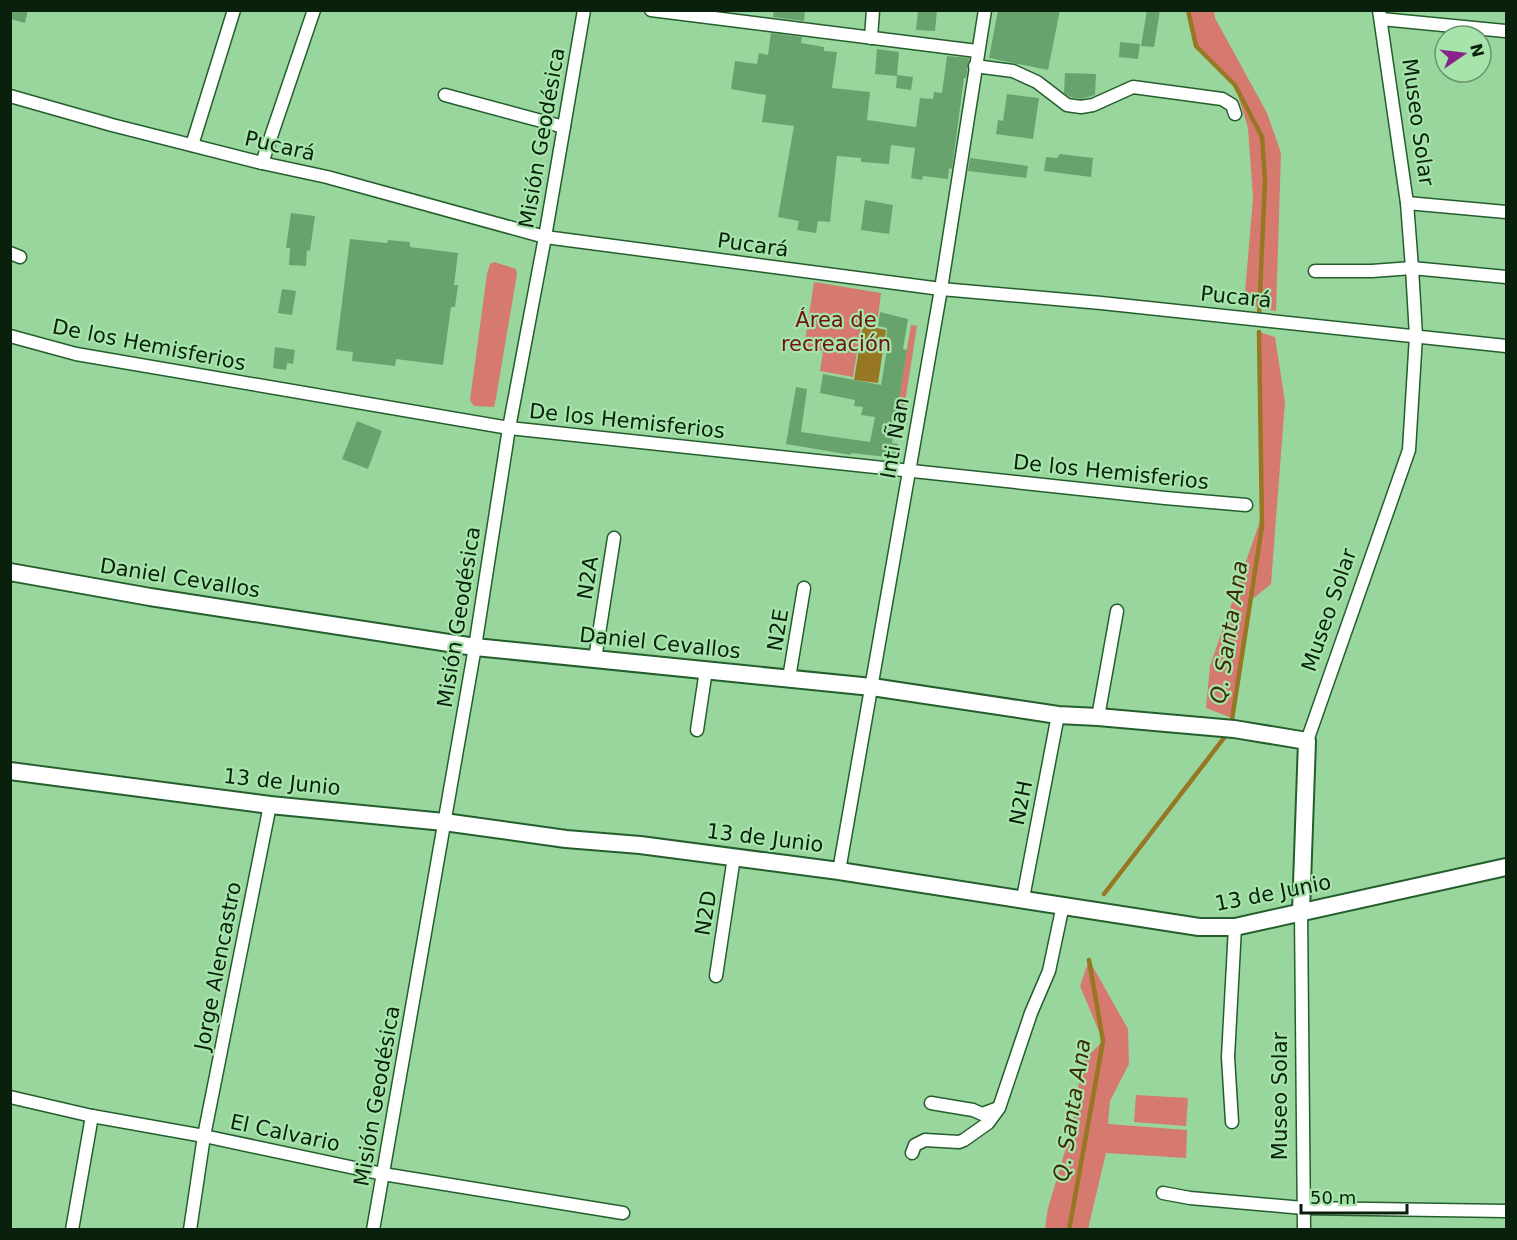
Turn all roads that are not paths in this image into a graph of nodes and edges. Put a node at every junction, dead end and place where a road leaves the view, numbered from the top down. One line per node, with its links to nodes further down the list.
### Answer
1 (234, 10): 16 (street)
2 (314, 10): 17 (street)
3 (584, 10): 15 (street, Misión Geodésica)
4 (651, 10): 9 (street)
5 (873, 10): 9 (street)
6 (985, 10): 10 (street, Inti Ñan)
7 (1380, 15): 8 (street); 18 (street, Museo Solar)
8 (1505, 31)
9 (870, 38): 10 (street)
10 (978, 51): 11 (street, Inti Ñan)
11 (975, 66): 14 (street); 24 (street, Inti Ñan)
12 (445, 95): 15 (street)
13 (10, 96): 16 (street, Pucará)
14 (1235, 114)
15 (564, 127): 20 (street, Misión Geodésica)
16 (192, 145): 17 (street, Pucará)
17 (262, 163): 20 (street, Pucará)
18 (1407, 203): 19 (street); 21 (street, Museo Solar)
19 (1506, 212)
20 (545, 237): 24 (street, Pucará); 28 (street, Misión Geodésica)
21 (1412, 268): 22 (street); 23 (street); 26 (street, Museo Solar)
22 (1315, 271)
23 (1506, 277)
24 (941, 290): 26 (street, Pucará); 29 (street, Inti Ñan)
25 (10, 336): 28 (street, De los Hemisferios)
26 (1416, 336): 27 (street, Pucará); 43 (street, Museo Solar)
27 (1506, 346)
28 (509, 428): 29 (street, De los Hemisferios); 35 (street, Misión Geodésica)
29 (909, 471): 30 (street, De los Hemisferios); 39 (street, Inti Ñan)
30 (1246, 505)
31 (614, 538): 36 (street, N2A)
32 (10, 572): 35 (street, Daniel Cevallos)
33 (804, 588): 38 (street, N2E)
34 (1117, 611): 41 (street)
35 (476, 647): 36 (street, Daniel Cevallos); 46 (street, Misión Geodésica)
36 (595, 659): 37 (street, Daniel Cevallos)
37 (706, 670): 38 (street, Daniel Cevallos); 42 (street)
38 (789, 678): 39 (street, Daniel Cevallos)
39 (872, 687): 40 (street, Daniel Cevallos); 49 (street, Inti Ñan)
40 (1058, 715): 41 (street, Daniel Cevallos); 50 (street, N2H)
41 (1098, 717): 43 (street, Daniel Cevallos)
42 (697, 730)
43 (1307, 741): 52 (street, Museo Solar)
44 (10, 771): 45 (street, 13 de Junio)
45 (270, 805): 46 (street, 13 de Junio); 60 (street, Jorge Alencastro)
46 (444, 822): 47 (street, 13 de Junio); 62 (street, Misión Geodésica)
47 (734, 857): 49 (street, 13 de Junio); 54 (street, N2D)
48 (1506, 867): 52 (street, 13 de Junio)
49 (838, 871): 50 (street, 13 de Junio)
50 (1023, 898): 51 (street, 13 de Junio)
51 (1063, 905): 53 (street, 13 de Junio); 57 (street)
52 (1301, 912): 53 (street, 13 de Junio); 64 (street, Museo Solar)
53 (1235, 927): 59 (street)
54 (716, 976)
55 (10, 1097): 58 (street, El Calvario)
56 (931, 1103): 57 (street)
57 (999, 1108): 61 (street)
58 (92, 1116): 60 (street, El Calvario); 67 (street)
59 (1232, 1122)
60 (204, 1136): 62 (street, El Calvario); 68 (street, Jorge Alencastro)
61 (912, 1153)
62 (383, 1174): 66 (street, El Calvario); 69 (street, Misión Geodésica)
63 (1163, 1193): 64 (street)
64 (1303, 1208): 65 (street); 70 (street, Museo Solar)
65 (1506, 1211)
66 (623, 1213)
67 (72, 1230)
68 (190, 1230)
69 (373, 1230)
70 (1304, 1230)

